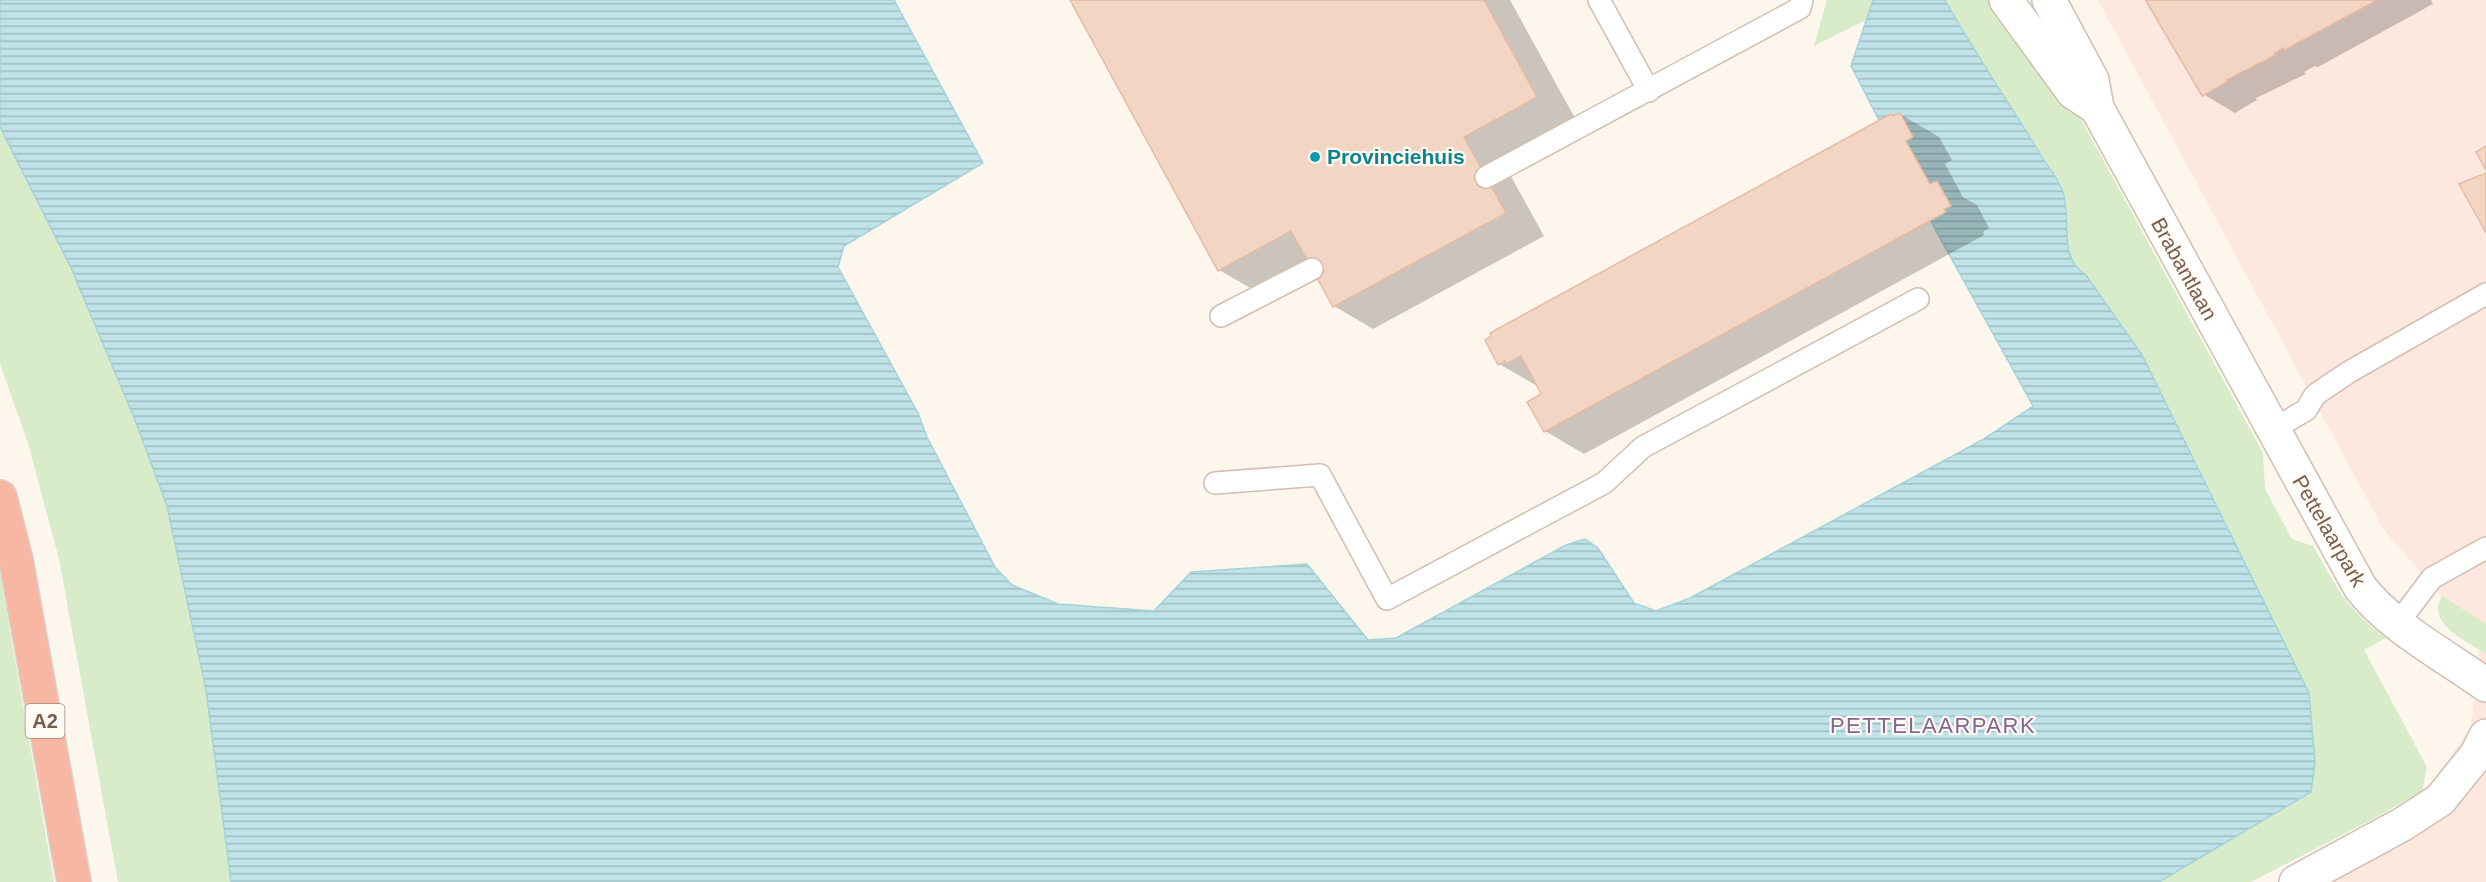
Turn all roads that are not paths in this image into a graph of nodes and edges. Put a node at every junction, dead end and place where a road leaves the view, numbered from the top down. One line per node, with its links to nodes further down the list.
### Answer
1 (1599, 0): 5 (lane)
2 (1802, 0): 5 (lane)
3 (2006, 0): 6 (street, Brabantlaan)
4 (2049, 0): 6 (street, Brabantlaan)
5 (1649, 91): 7 (lane)
6 (2097, 108): 12 (street, Brabantlaan)
7 (1486, 177)
8 (1312, 269): 11 (lane)
9 (2486, 294): 12 (lane)
10 (1918, 299): 13 (lane)
11 (1221, 316)
12 (2272, 430): 16 (street, Pettelaarpark)
13 (1215, 483)
14 (0, 497): 19 (highway, A2)
15 (2486, 548): 16 (lane)
16 (2398, 623): 17 (street, Pettelaarpark)
17 (2486, 685)
18 (2486, 736): 20 (street)
19 (74, 882)
20 (2296, 882)

